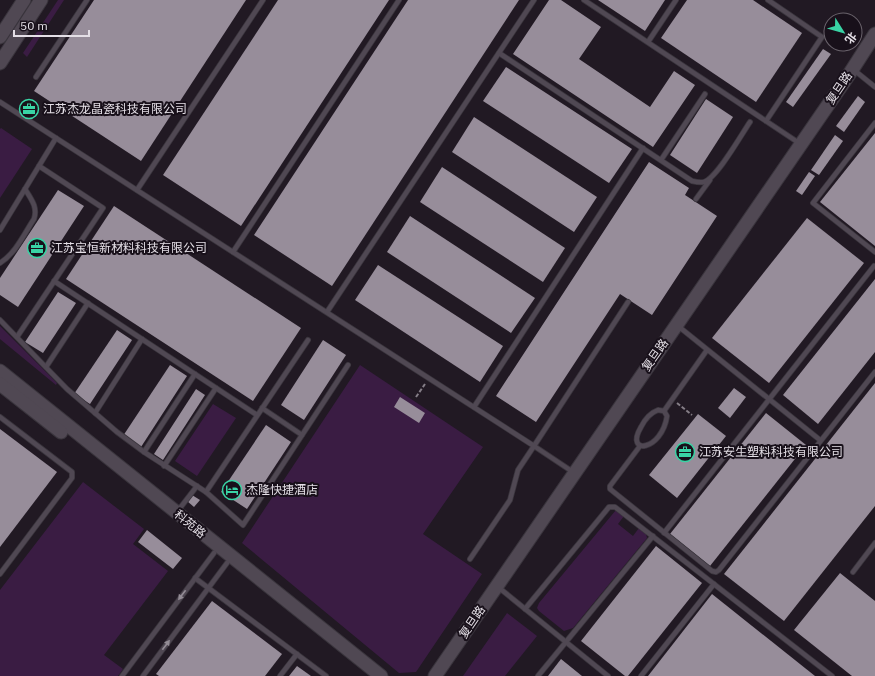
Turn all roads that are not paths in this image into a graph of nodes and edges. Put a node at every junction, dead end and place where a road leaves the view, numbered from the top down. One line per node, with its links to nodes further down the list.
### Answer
1 (24, 0): 11 (street)
2 (41, 0): 14 (street)
3 (87, 0): 16 (lane)
4 (263, 0): 30 (lane)
5 (399, 0): 33 (lane)
6 (534, 0): 13 (lane)
7 (584, 0): 12 (lane)
8 (676, 0): 12 (lane)
9 (768, 0): 20 (lane)
10 (875, 34): 15 (street, 复旦路)
11 (0, 37)
12 (648, 42): 20 (lane)
13 (499, 53): 25 (lane); 40 (lane)
14 (0, 63)
15 (852, 69): 17 (lane); 24 (street, 复旦路)
16 (36, 77)
17 (875, 87)
18 (705, 94): 26 (lane)
19 (0, 102): 23 (lane)
20 (766, 120): 24 (lane)
21 (750, 122): 28 (lane)
22 (875, 123): 34 (lane)
23 (56, 138): 27 (lane); 30 (lane)
24 (801, 144): 42 (street, 复旦路)
25 (642, 148): 26 (lane); 55 (lane)
26 (661, 160): 28 (lane)
27 (39, 166): 29 (lane); 37 (lane)
28 (714, 176): 31 (lane)
29 (25, 189): 32 (lane); 35 (lane)
30 (137, 190): 33 (lane)
31 (696, 199)
32 (0, 230)
33 (233, 252): 40 (lane)
34 (875, 252)
35 (0, 263)
36 (874, 266): 54 (lane)
37 (54, 281): 39 (lane); 43 (lane)
38 (628, 302): 63 (lane)
39 (88, 303): 44 (lane); 48 (lane)
40 (327, 312): 55 (lane)
41 (0, 320): 43 (lane)
42 (676, 325): 46 (lane); 67 (street, 复旦路)
43 (17, 337): 48 (lane)
44 (142, 339): 51 (lane); 58 (lane)
45 (308, 340): 56 (lane)
46 (707, 350): 54 (lane); 57 (lane)
47 (348, 365): 61 (lane)
48 (46, 367): 58 (lane)
49 (0, 371): 70 (street, 科苑路)
50 (875, 372): 62 (lane)
51 (195, 374): 53 (lane); 65 (lane)
52 (0, 384): 74 (street, 科苑路)
53 (216, 388): 59 (lane); 66 (lane)
54 (769, 400): 62 (lane); 71 (lane)
55 (474, 407): 63 (lane)
56 (262, 408): 59 (lane); 61 (lane)
57 (664, 411): 64 (lane); 64 (lane)
58 (95, 413): 65 (lane)
59 (257, 416): 69 (lane)
60 (0, 418): 77 (lane)
61 (302, 435): 69 (lane)
62 (820, 440): 71 (lane)
63 (534, 446): 67 (lane); 75 (lane)
64 (640, 446): 71 (lane)
65 (144, 452): 66 (lane)
66 (164, 466): 68 (lane)
67 (575, 473): 81 (street, 复旦路)
68 (197, 486): 69 (lane); 70 (lane)
69 (206, 492)
70 (176, 513): 91 (street, 科苑路)
71 (664, 533)
72 (653, 536): 80 (lane); 83 (lane); 84 (lane)
73 (875, 543): 78 (lane)
74 (214, 553): 76 (street, 科苑路); 79 (lane)
75 (470, 559)
76 (227, 563): 82 (lane); 90 (street, 科苑路)
77 (1, 571)
78 (853, 572)
79 (195, 578): 82 (lane); 86 (lane, one-way to 86)
80 (714, 584): 95 (lane); 96 (lane)
81 (497, 586): 83 (lane); 92 (street, 复旦路)
82 (209, 588): 85 (lane); 87 (lane, one-way to 82)
83 (525, 609): 84 (lane)
84 (566, 642): 93 (lane); 94 (lane)
85 (297, 654): 88 (lane); 89 (lane)
86 (122, 676)
87 (142, 676)
88 (280, 676)
89 (326, 676)
90 (370, 676)
91 (381, 676)
92 (435, 676)
93 (538, 676)
94 (608, 676)
95 (641, 676)
96 (832, 676)

